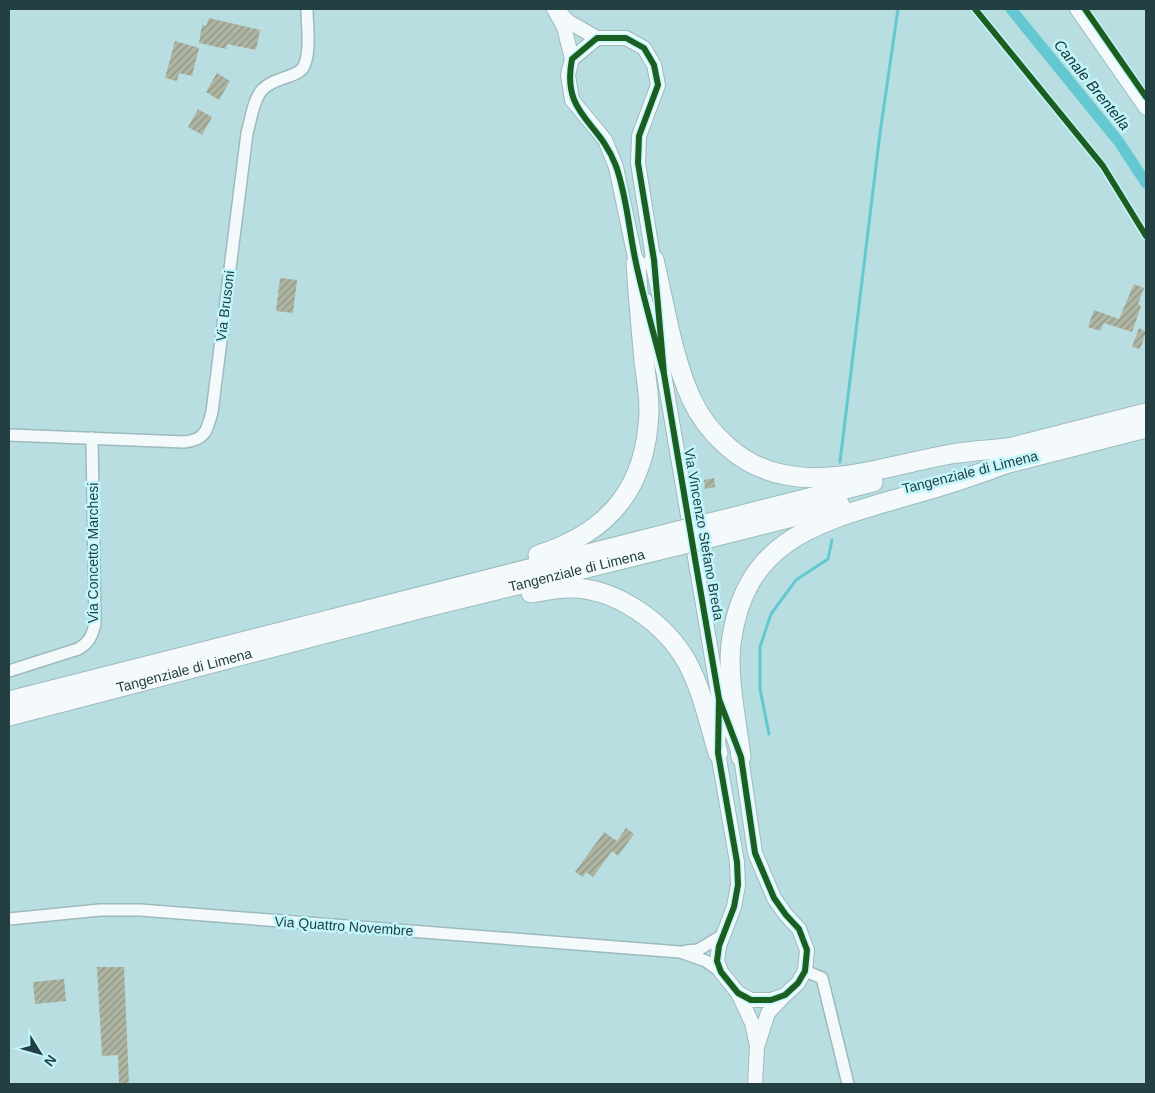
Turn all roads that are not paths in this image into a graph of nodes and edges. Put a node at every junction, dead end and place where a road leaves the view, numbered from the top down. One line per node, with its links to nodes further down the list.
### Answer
1 (307, 9): 11 (street, Via Brusoni)
2 (555, 9): 4 (street, Via Vincenzo Stefano Breda); 5 (street, Via Vincenzo Stefano Breda)
3 (1077, 9): 6 (street)
4 (597, 38): 5 (street); 7 (street, Via Vincenzo Stefano Breda)
5 (572, 59): 7 (street, Via Vincenzo Stefano Breda)
6 (1146, 108)
7 (645, 261): 12 (highway); 14 (highway); 17 (street, Via Vincenzo Stefano Breda)
8 (1146, 413): 12 (highway, Tangenziale di Limena)
9 (1146, 428): 12 (highway, Tangenziale di Limena)
10 (9, 435): 11 (street, Via Brusoni)
11 (92, 438): 16 (street, Via Concetto Marchesi)
12 (1008, 456): 13 (highway, Tangenziale di Limena, bridge); 21 (highway)
13 (679, 538): 14 (highway, Tangenziale di Limena); 15 (highway, Tangenziale di Limena)
14 (393, 602): 18 (highway, Tangenziale di Limena)
15 (423, 608): 19 (highway, Tangenziale di Limena); 20 (highway)
16 (9, 671)
17 (719, 699): 20 (street, Via Vincenzo Stefano Breda); 21 (street, Via Vincenzo Stefano Breda)
18 (9, 701)
19 (9, 716)
20 (718, 753): 23 (street, Via Vincenzo Stefano Breda)
21 (741, 757): 25 (street, Via Vincenzo Stefano Breda)
22 (9, 919): 24 (street, Via Quattro Novembre)
23 (723, 935): 24 (street, Via Quattro Novembre); 26 (street, Via Vincenzo Stefano Breda)
24 (680, 952): 26 (street, Via Quattro Novembre)
25 (805, 971): 28 (street); 31 (street)
26 (721, 972): 27 (street)
27 (738, 993): 28 (street); 29 (street)
28 (785, 995): 29 (street)
29 (757, 1047): 30 (street)
30 (755, 1084)
31 (848, 1084)

